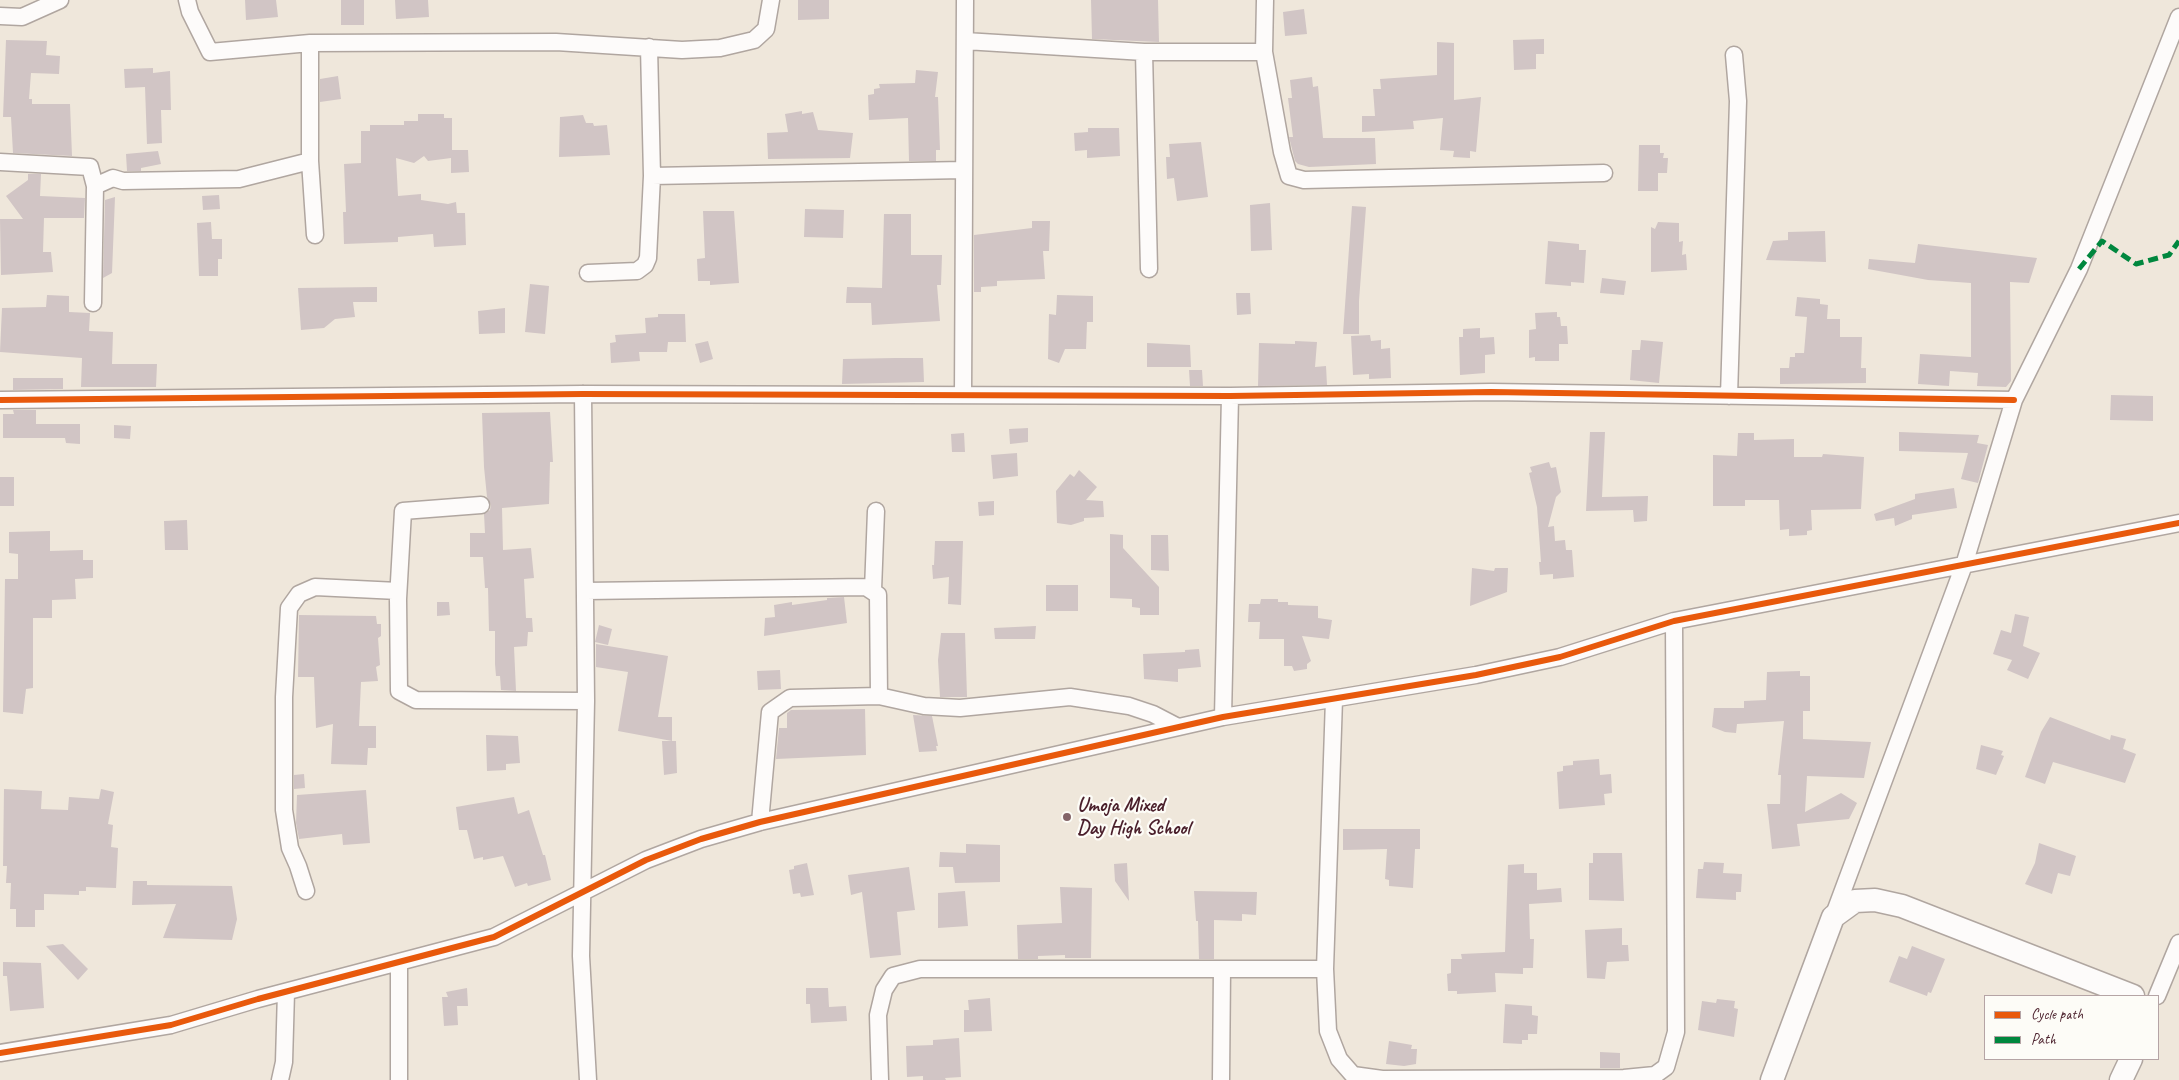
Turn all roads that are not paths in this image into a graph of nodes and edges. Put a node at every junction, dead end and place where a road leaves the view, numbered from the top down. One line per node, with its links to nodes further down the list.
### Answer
1 (60, 0): 6 (street)
2 (187, 0): 9 (street)
3 (772, 0): 10 (street)
4 (965, 0): 8 (street)
5 (1265, 0): 12 (street)
6 (0, 16)
7 (2179, 17): 29 (street)
8 (965, 42): 11 (street); 16 (street)
9 (310, 43): 10 (street); 14 (street)
10 (649, 47): 18 (street)
11 (1144, 52): 12 (street); 21 (street)
12 (1264, 52): 17 (street)
13 (1734, 55): 27 (street)
14 (310, 161): 19 (street); 20 (street)
15 (0, 162): 19 (street)
16 (963, 170): 18 (street); 25 (street)
17 (1604, 172)
18 (652, 176): 22 (street)
19 (95, 186): 23 (street)
20 (315, 235)
21 (1149, 269)
22 (588, 272)
23 (93, 303)
24 (583, 394): 25 (street); 28 (street); 36 (street)
25 (963, 395): 26 (street)
26 (1230, 396): 27 (street); 41 (street)
27 (1729, 396): 29 (street)
28 (0, 400)
29 (2014, 400): 33 (street)
30 (481, 505): 35 (street)
31 (876, 511): 34 (street)
32 (2179, 523): 33 (street)
33 (1964, 565): 37 (street); 46 (street)
34 (873, 590): 36 (street); 38 (street)
35 (398, 591): 40 (street); 44 (street)
36 (586, 591): 40 (street)
37 (1674, 621): 39 (street); 49 (street)
38 (879, 696): 42 (street); 43 (street)
39 (1334, 699): 41 (street); 49 (street)
40 (586, 701): 45 (street)
41 (1223, 717): 42 (street)
42 (1178, 727): 43 (street)
43 (760, 822): 45 (street)
44 (306, 891)
45 (582, 892): 48 (street); 58 (street)
46 (1833, 917): 52 (street); 61 (street)
47 (2179, 943): 53 (street)
48 (399, 963): 51 (street); 57 (street)
49 (1325, 969): 50 (street)
50 (1222, 970): 59 (street); 60 (street)
51 (286, 992): 54 (street); 56 (street)
52 (2130, 995)
53 (2157, 995)
54 (0, 1053)
55 (2131, 1060): 62 (street)
56 (280, 1080)
57 (399, 1080)
58 (588, 1080)
59 (880, 1080)
60 (1221, 1080)
61 (1772, 1080)
62 (2121, 1080)

